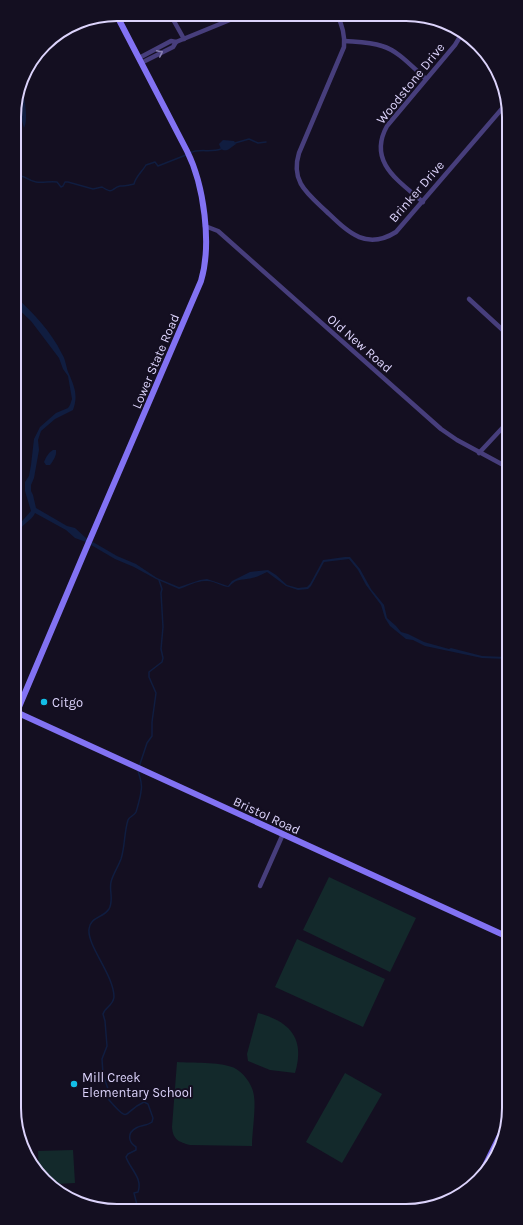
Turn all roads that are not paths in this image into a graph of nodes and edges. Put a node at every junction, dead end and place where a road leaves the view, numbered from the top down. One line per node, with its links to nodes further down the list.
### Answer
1 (120, 21): 8 (street, Lower State Road)
2 (174, 21): 5 (street)
3 (227, 21): 5 (street)
4 (340, 21): 7 (street)
5 (184, 38): 8 (street)
6 (460, 38): 9 (street, Woodstone Drive)
7 (345, 41): 9 (street); 11 (street, Brinker Drive)
8 (140, 60): 12 (street, Lower State Road)
9 (426, 79): 11 (street, Woodstone Drive)
10 (501, 109): 11 (street, Brinker Drive)
11 (423, 202)
12 (205, 226): 16 (street, Old New Road); 18 (street, Lower State Road)
13 (468, 299): 14 (street)
14 (502, 329)
15 (502, 428): 16 (street)
16 (479, 453): 17 (street, Old New Road)
17 (502, 464)
18 (21, 701)
19 (21, 715): 20 (street, Bristol Road)
20 (283, 834): 21 (street); 22 (street, Bristol Road)
21 (260, 886)
22 (502, 934)

